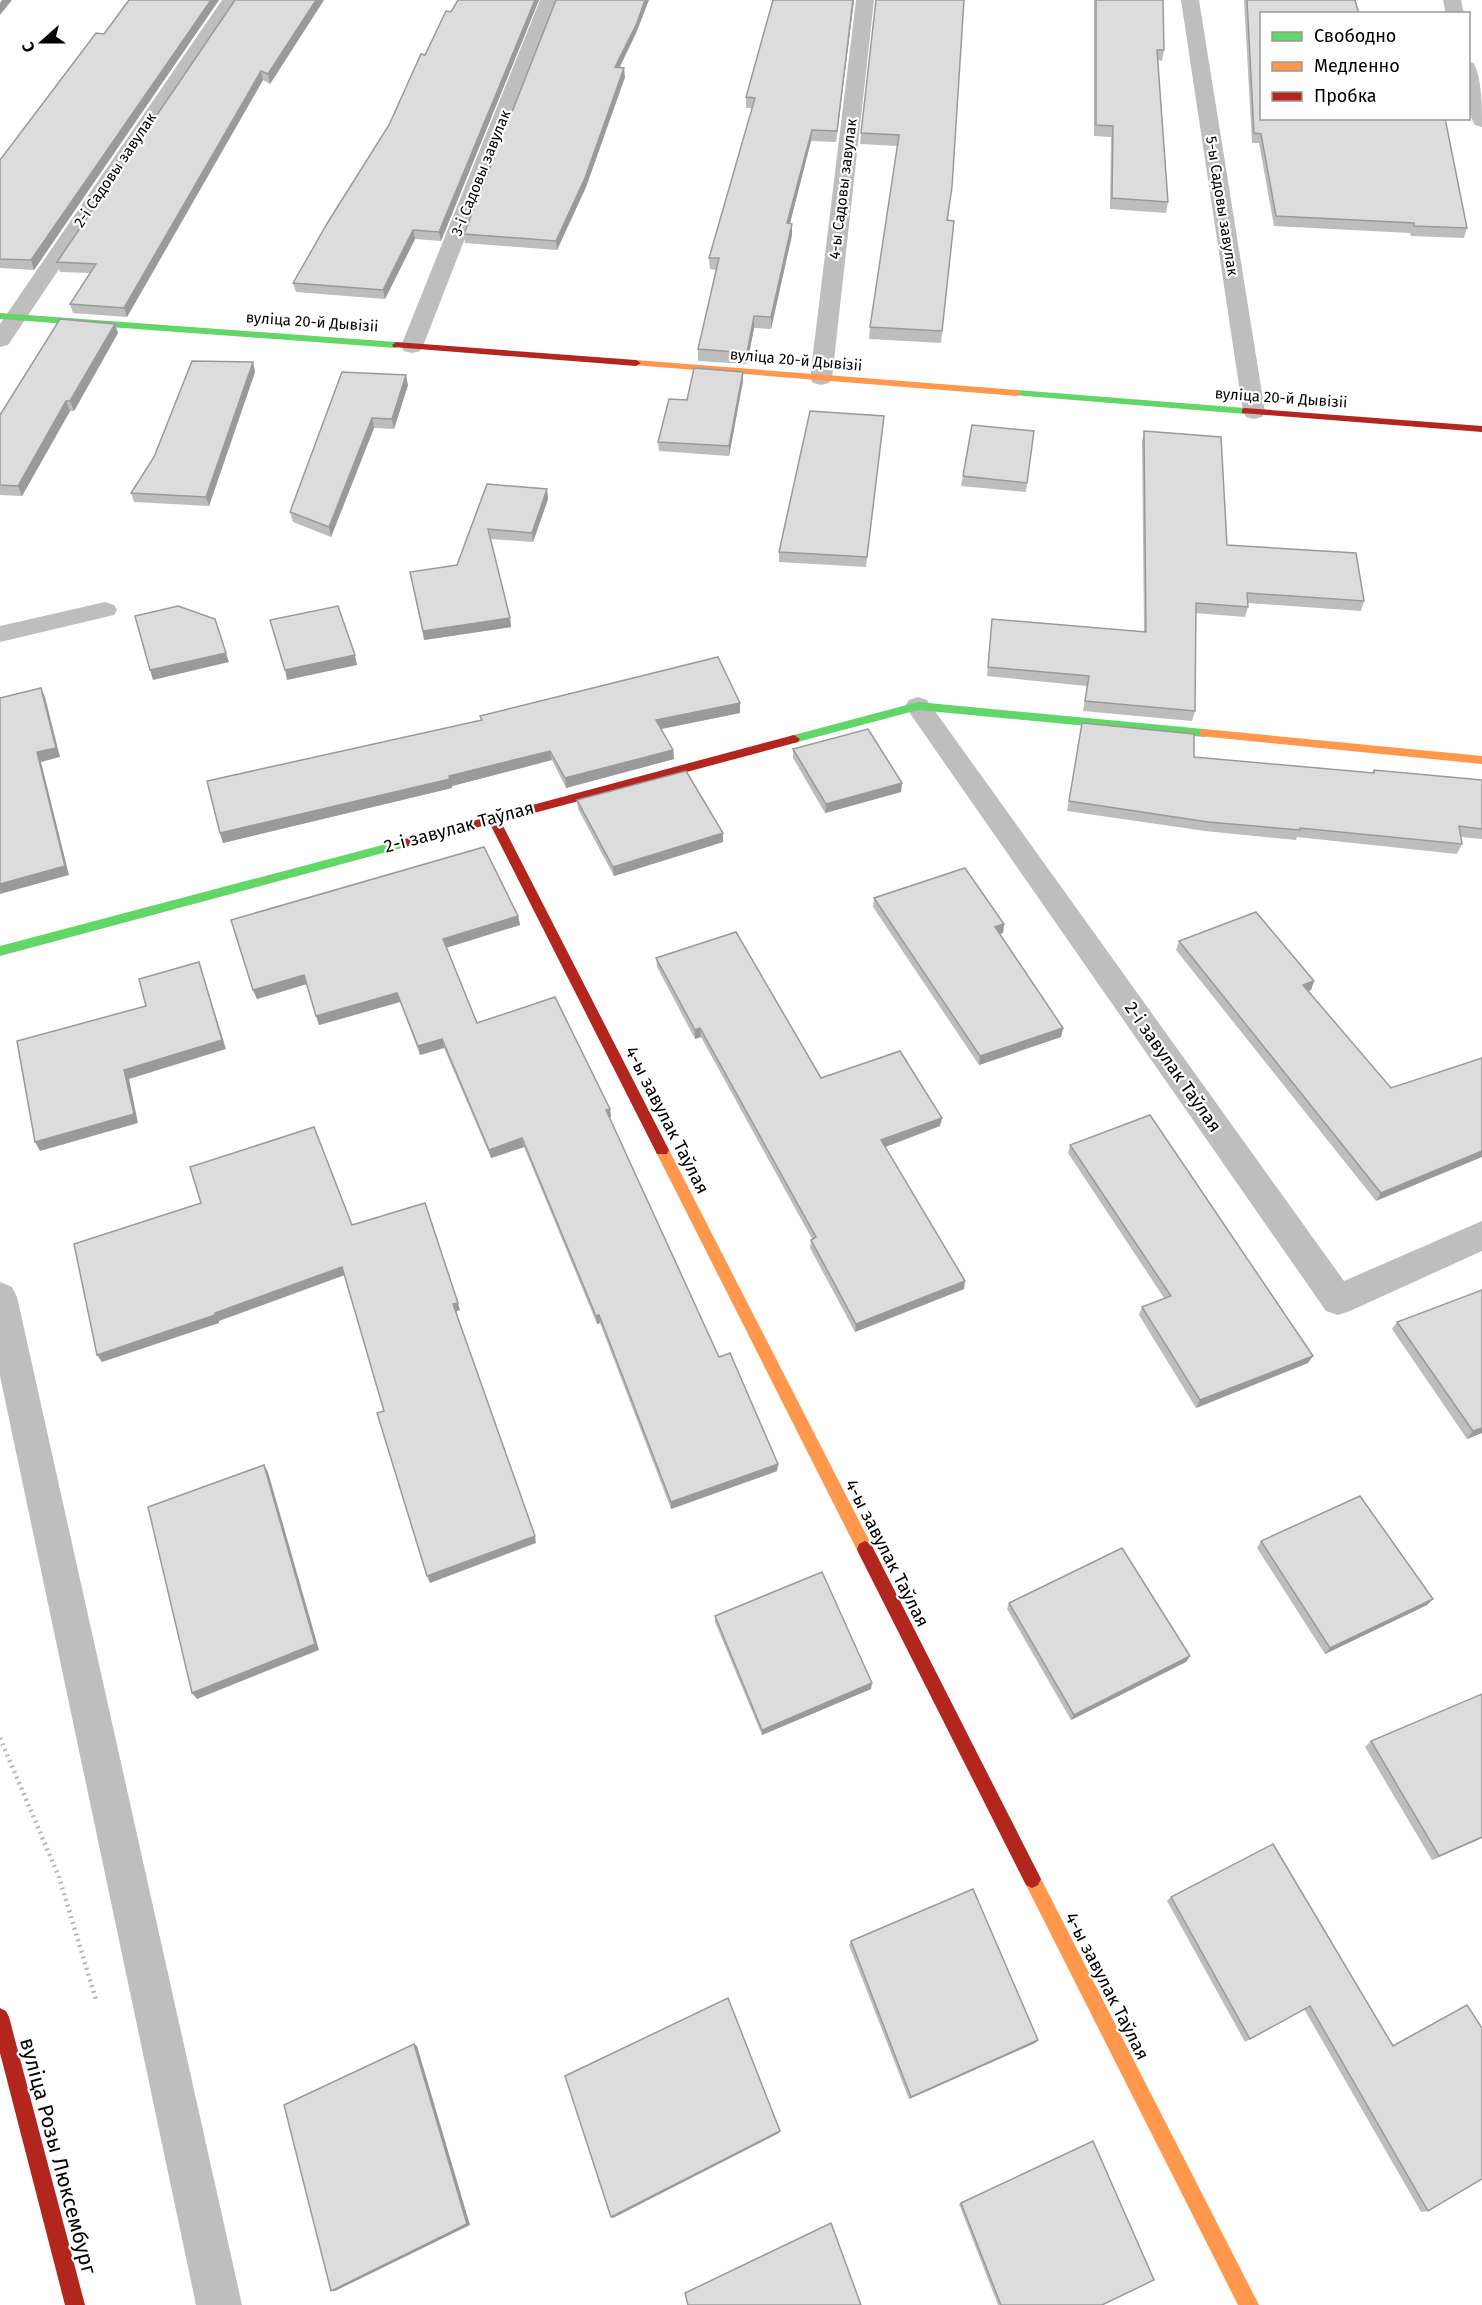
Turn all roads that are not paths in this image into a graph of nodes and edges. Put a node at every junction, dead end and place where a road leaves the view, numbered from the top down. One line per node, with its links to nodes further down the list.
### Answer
1 (231, 0): 7 (street, 2-і Садовы завулак)
2 (549, 0): 9 (street, 3-і Садовы завулак)
3 (865, 0): 10 (street, 4-ы Садовы завулак)
4 (1190, 0): 11 (street, 5-ы Садовы завулак)
5 (1470, 75): 6 (street)
6 (1482, 121)
7 (7, 317): 8 (street, 2-і Садовы завулак); 9 (street, вуліца 20-й Дывізіі)
8 (0, 340)
9 (412, 346): 10 (street, вуліца 20-й Дывізіі)
10 (821, 378): 11 (street, вуліца 20-й Дывізіі)
11 (1254, 412): 12 (street, вуліца 20-й Дывізіі)
12 (1482, 429)
13 (105, 610): 14 (lane)
14 (0, 634)
15 (918, 706): 16 (street, 2-і завулак Таўлая); 17 (street, 2-і завулак Таўлая); 19 (street, 2-і завулак Таўлая)
16 (1482, 760)
17 (493, 818): 18 (street, 2-і завулак Таўлая); 24 (street, 4-ы завулак Таўлая)
18 (0, 951)
19 (1482, 1235)
20 (0, 1298): 23 (lane)
21 (0, 2017): 22 (street, вуліца Розы Люксембург)
22 (75, 2305)
23 (219, 2305)
24 (1249, 2305)

